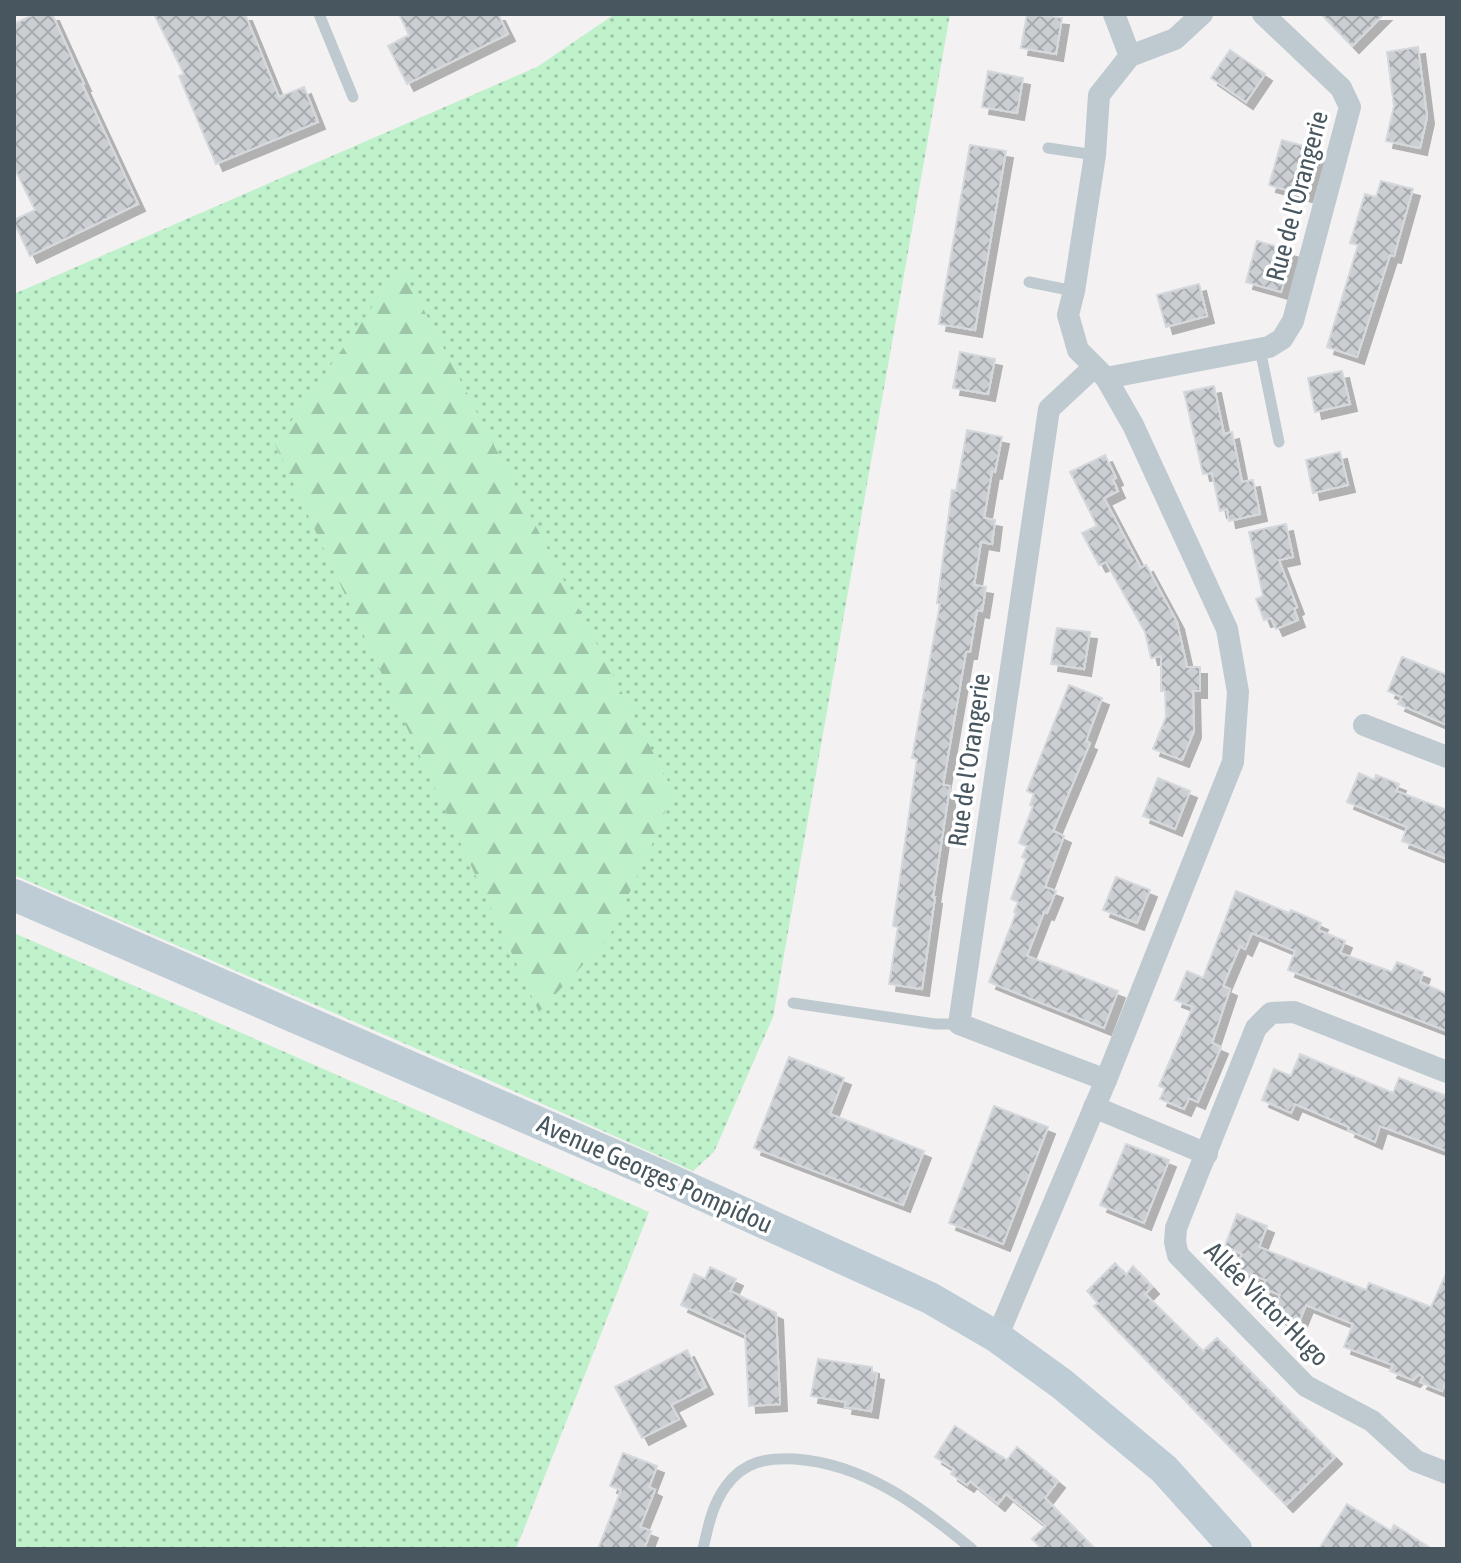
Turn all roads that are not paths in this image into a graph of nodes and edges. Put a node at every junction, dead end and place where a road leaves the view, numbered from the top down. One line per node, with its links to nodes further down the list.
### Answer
1 (319, 14): 6 (lane)
2 (1114, 14): 5 (street)
3 (1202, 14): 5 (street)
4 (1263, 14): 11 (street, Rue de l'Orangerie)
5 (1130, 56): 8 (street)
6 (353, 97)
7 (1048, 148): 8 (lane)
8 (1095, 155): 10 (street)
9 (1029, 282): 10 (lane)
10 (1074, 291): 12 (street)
11 (1260, 349): 12 (street, Rue de l'Orangerie); 13 (lane)
12 (1100, 373): 18 (street, Rue de l'Orangerie); 20 (street)
13 (1279, 442)
14 (1364, 725): 15 (street)
15 (1447, 757)
16 (14, 895): 23 (main road, Avenue Georges Pompidou)
17 (793, 1003): 18 (lane)
18 (959, 1024): 20 (street)
19 (1447, 1072): 22 (street, Allée Victor Hugo)
20 (1106, 1080): 21 (street)
21 (1094, 1107): 22 (street); 23 (street)
22 (1207, 1154): 24 (street, Allée Victor Hugo)
23 (997, 1337): 27 (main road, Avenue Georges Pompidou)
24 (1447, 1473)
25 (703, 1549): 26 (lane)
26 (972, 1549)
27 (1236, 1549)

